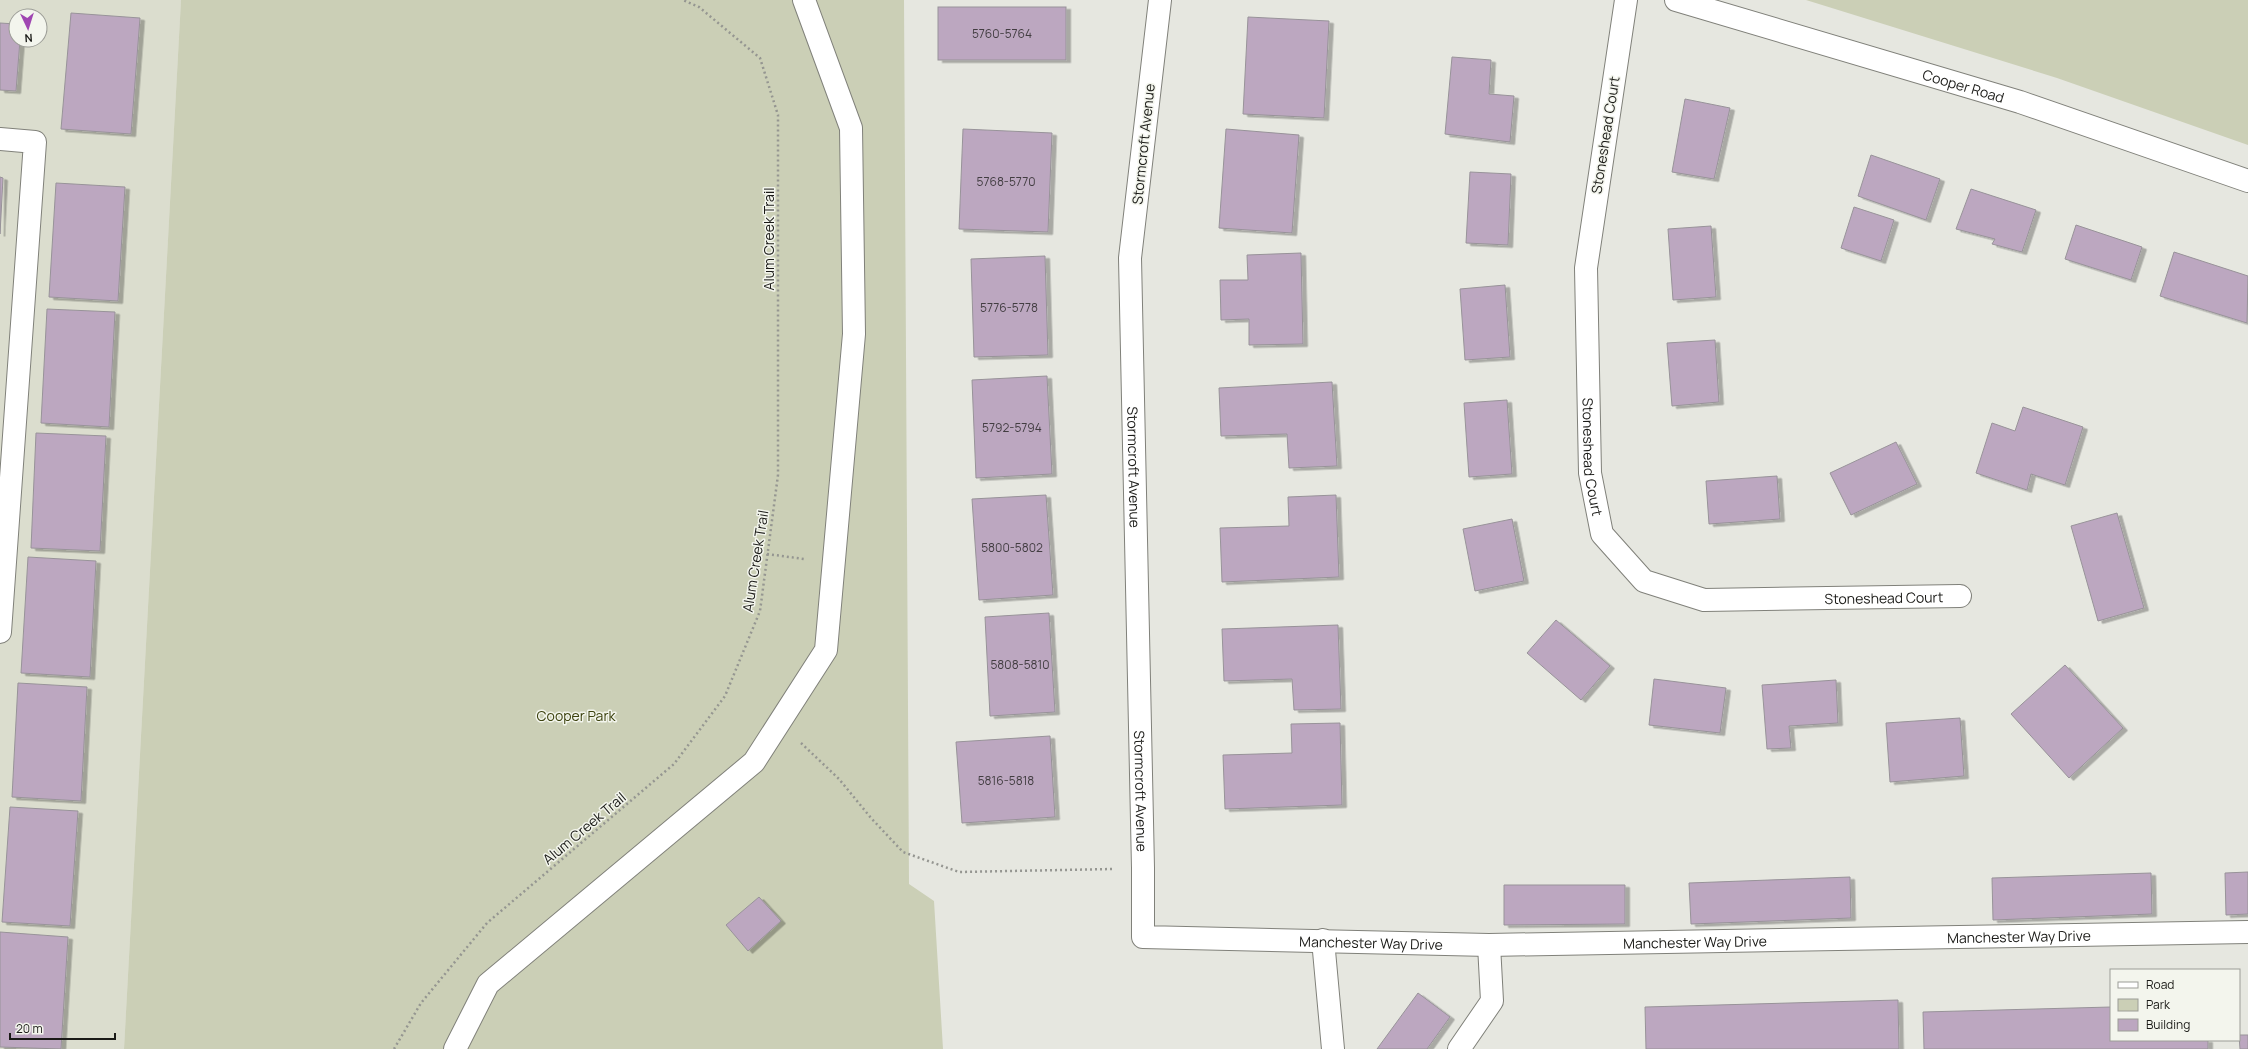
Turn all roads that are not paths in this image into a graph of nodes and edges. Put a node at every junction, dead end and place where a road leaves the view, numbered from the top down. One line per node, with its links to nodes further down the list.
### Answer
1 (804, 0): 13 (street)
2 (1160, 0): 10 (street, Stormcroft Avenue)
3 (1626, 0): 7 (street, Stoneshead Court)
4 (1676, 0): 6 (street, Cooper Road)
5 (0, 140): 8 (street)
6 (2248, 181)
7 (1960, 596)
8 (0, 632)
9 (2248, 932): 12 (street, Manchester Way Drive)
10 (1143, 937): 11 (street, Manchester Way Drive)
11 (1323, 940): 12 (street, Manchester Way Drive); 14 (street)
12 (1489, 945): 15 (street)
13 (455, 1049)
14 (1333, 1049)
15 (1458, 1049)

